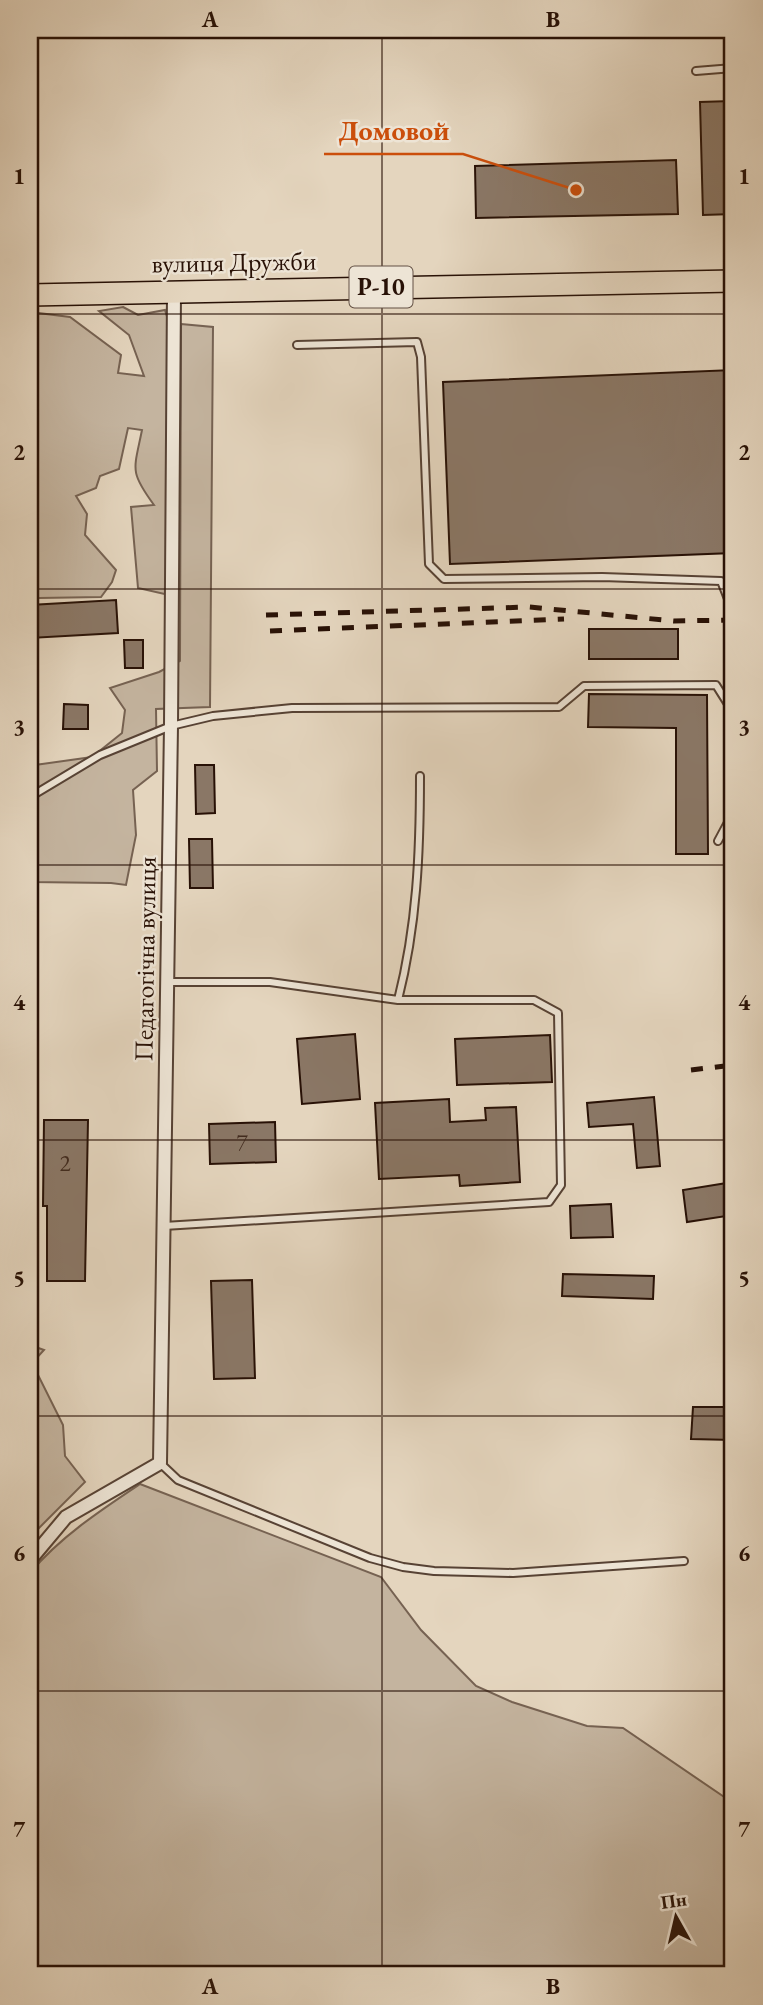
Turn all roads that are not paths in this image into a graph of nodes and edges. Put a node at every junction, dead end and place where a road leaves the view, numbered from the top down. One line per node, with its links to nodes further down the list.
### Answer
1 (733, 68): 2 (lane)
2 (696, 71)
3 (733, 281): 4 (main road, вулиця Дружби / Р-10)
4 (174, 292): 5 (main road, вулиця Дружби / Р-10); 9 (street, Педагогічна вулиця)
5 (30, 295)
6 (297, 345): 7 (lane)
7 (733, 612)
8 (733, 712): 9 (lane)
9 (171, 726): 11 (lane); 14 (street, Педагогічна вулиця)
10 (419, 776): 15 (lane)
11 (30, 797)
12 (733, 813): 13 (lane)
13 (718, 842)
14 (167, 982): 15 (lane); 16 (street, Педагогічна вулиця)
15 (398, 1000): 16 (lane)
16 (163, 1226): 17 (street, Педагогічна вулиця)
17 (160, 1463): 18 (street); 19 (lane)
18 (30, 1560)
19 (684, 1561)

